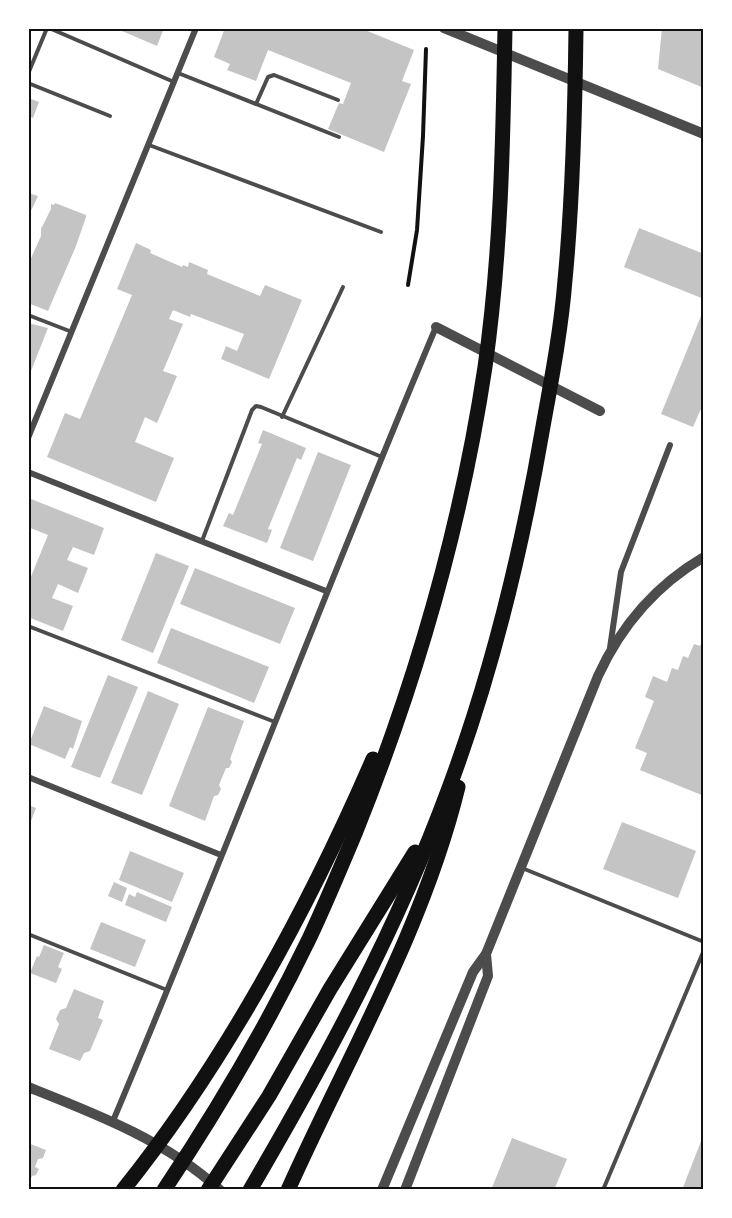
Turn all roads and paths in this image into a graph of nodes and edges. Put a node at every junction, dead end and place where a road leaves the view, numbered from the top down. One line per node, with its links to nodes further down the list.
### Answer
1 (48, 28): 8 (lane); 9 (lane)
2 (196, 28): 7 (street)
3 (444, 28): 14 (street)
4 (505, 28): 31 (highway)
5 (576, 28): 35 (highway)
6 (426, 49): 18 (path)
7 (178, 73): 9 (street); 12 (lane)
8 (28, 74)
9 (174, 82): 16 (street)
10 (28, 83): 13 (lane)
11 (338, 100): 12 (lane)
12 (256, 104): 15 (lane)
13 (110, 116)
14 (704, 134)
15 (339, 137)
16 (149, 145): 17 (lane); 22 (street)
17 (381, 232)
18 (408, 285)
19 (343, 287): 24 (lane)
20 (28, 315): 22 (lane)
21 (440, 329): 23 (street); 27 (street)
22 (72, 332): 25 (street)
23 (600, 411)
24 (282, 417): 27 (lane); 29 (lane)
25 (28, 438)
26 (670, 445): 34 (street)
27 (382, 457): 32 (street)
28 (28, 472): 29 (street)
29 (202, 542): 32 (street)
30 (704, 557): 34 (street)
31 (442, 567): 48 (highway); 49 (highway)
32 (326, 591): 36 (street)
33 (28, 626): 36 (lane)
34 (610, 650): 40 (street)
35 (488, 668): 38 (highway); 53 (highway)
36 (276, 722): 39 (street)
37 (28, 777): 39 (street)
38 (449, 789): 50 (highway); 52 (highway)
39 (221, 855): 45 (street)
40 (521, 868): 42 (lane); 44 (street)
41 (28, 934): 45 (lane)
42 (704, 942)
43 (704, 950): 56 (lane)
44 (486, 954): 54 (street); 55 (street)
45 (168, 991): 47 (street)
46 (28, 1087): 47 (street)
47 (113, 1121): 51 (street)
48 (123, 1190)
49 (164, 1190)
50 (208, 1190)
51 (220, 1190)
52 (250, 1190)
53 (288, 1190)
54 (382, 1190)
55 (405, 1190)
56 (603, 1190)

